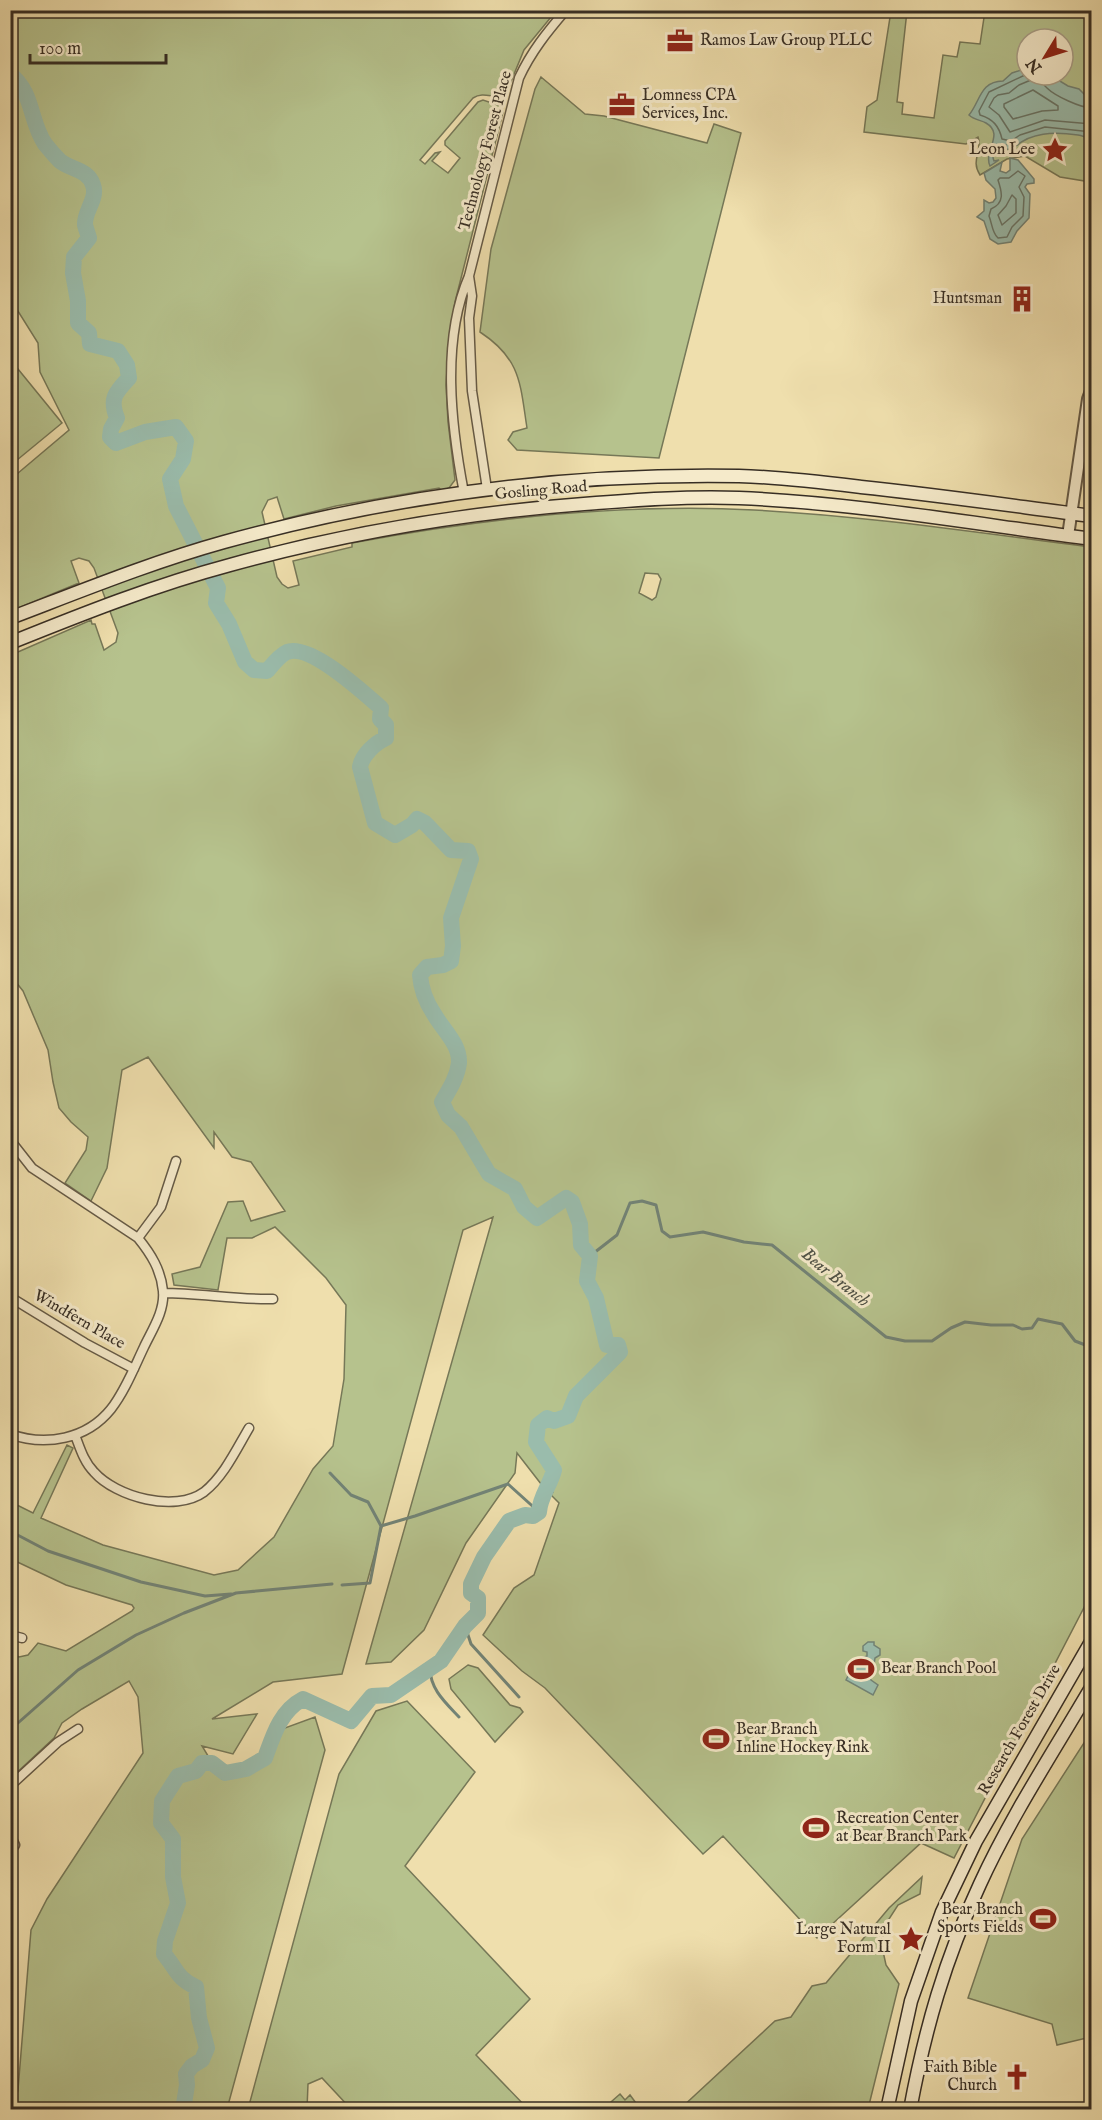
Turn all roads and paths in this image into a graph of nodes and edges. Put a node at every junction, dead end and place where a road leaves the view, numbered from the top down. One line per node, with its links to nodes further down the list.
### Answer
1 (566, 10): 2 (street, Technology Forest Place)
2 (469, 276): 4 (street, Technology Forest Place); 5 (street, Technology Forest Place)
3 (1092, 388): 6 (street)
4 (488, 489): 5 (main road, Gosling Road); 6 (main road, Gosling Road)
5 (464, 493): 10 (main road, Gosling Road)
6 (1071, 513): 7 (main road, Gosling Road); 9 (street)
7 (1092, 516)
8 (1091, 535): 9 (main road, Gosling Road)
9 (1068, 536): 11 (main road, Gosling Road)
10 (10, 618)
11 (10, 644)
12 (10, 1140): 14 (street)
13 (176, 1161): 14 (street)
14 (138, 1238): 15 (street)
15 (164, 1293): 17 (street); 18 (street)
16 (10, 1297): 18 (street, Windfern Place)
17 (273, 1299)
18 (134, 1369): 21 (street)
19 (249, 1428): 21 (street)
20 (10, 1434): 21 (street)
21 (75, 1435)
22 (10, 1635): 23 (street)
23 (22, 1638)
24 (1092, 1640): 30 (main road, Research Forest Drive)
25 (1092, 1686): 31 (main road)
26 (78, 1729): 27 (street)
27 (10, 1786)
28 (10, 1835): 29 (street)
29 (10, 1852)
30 (887, 2109)
31 (910, 2109)

